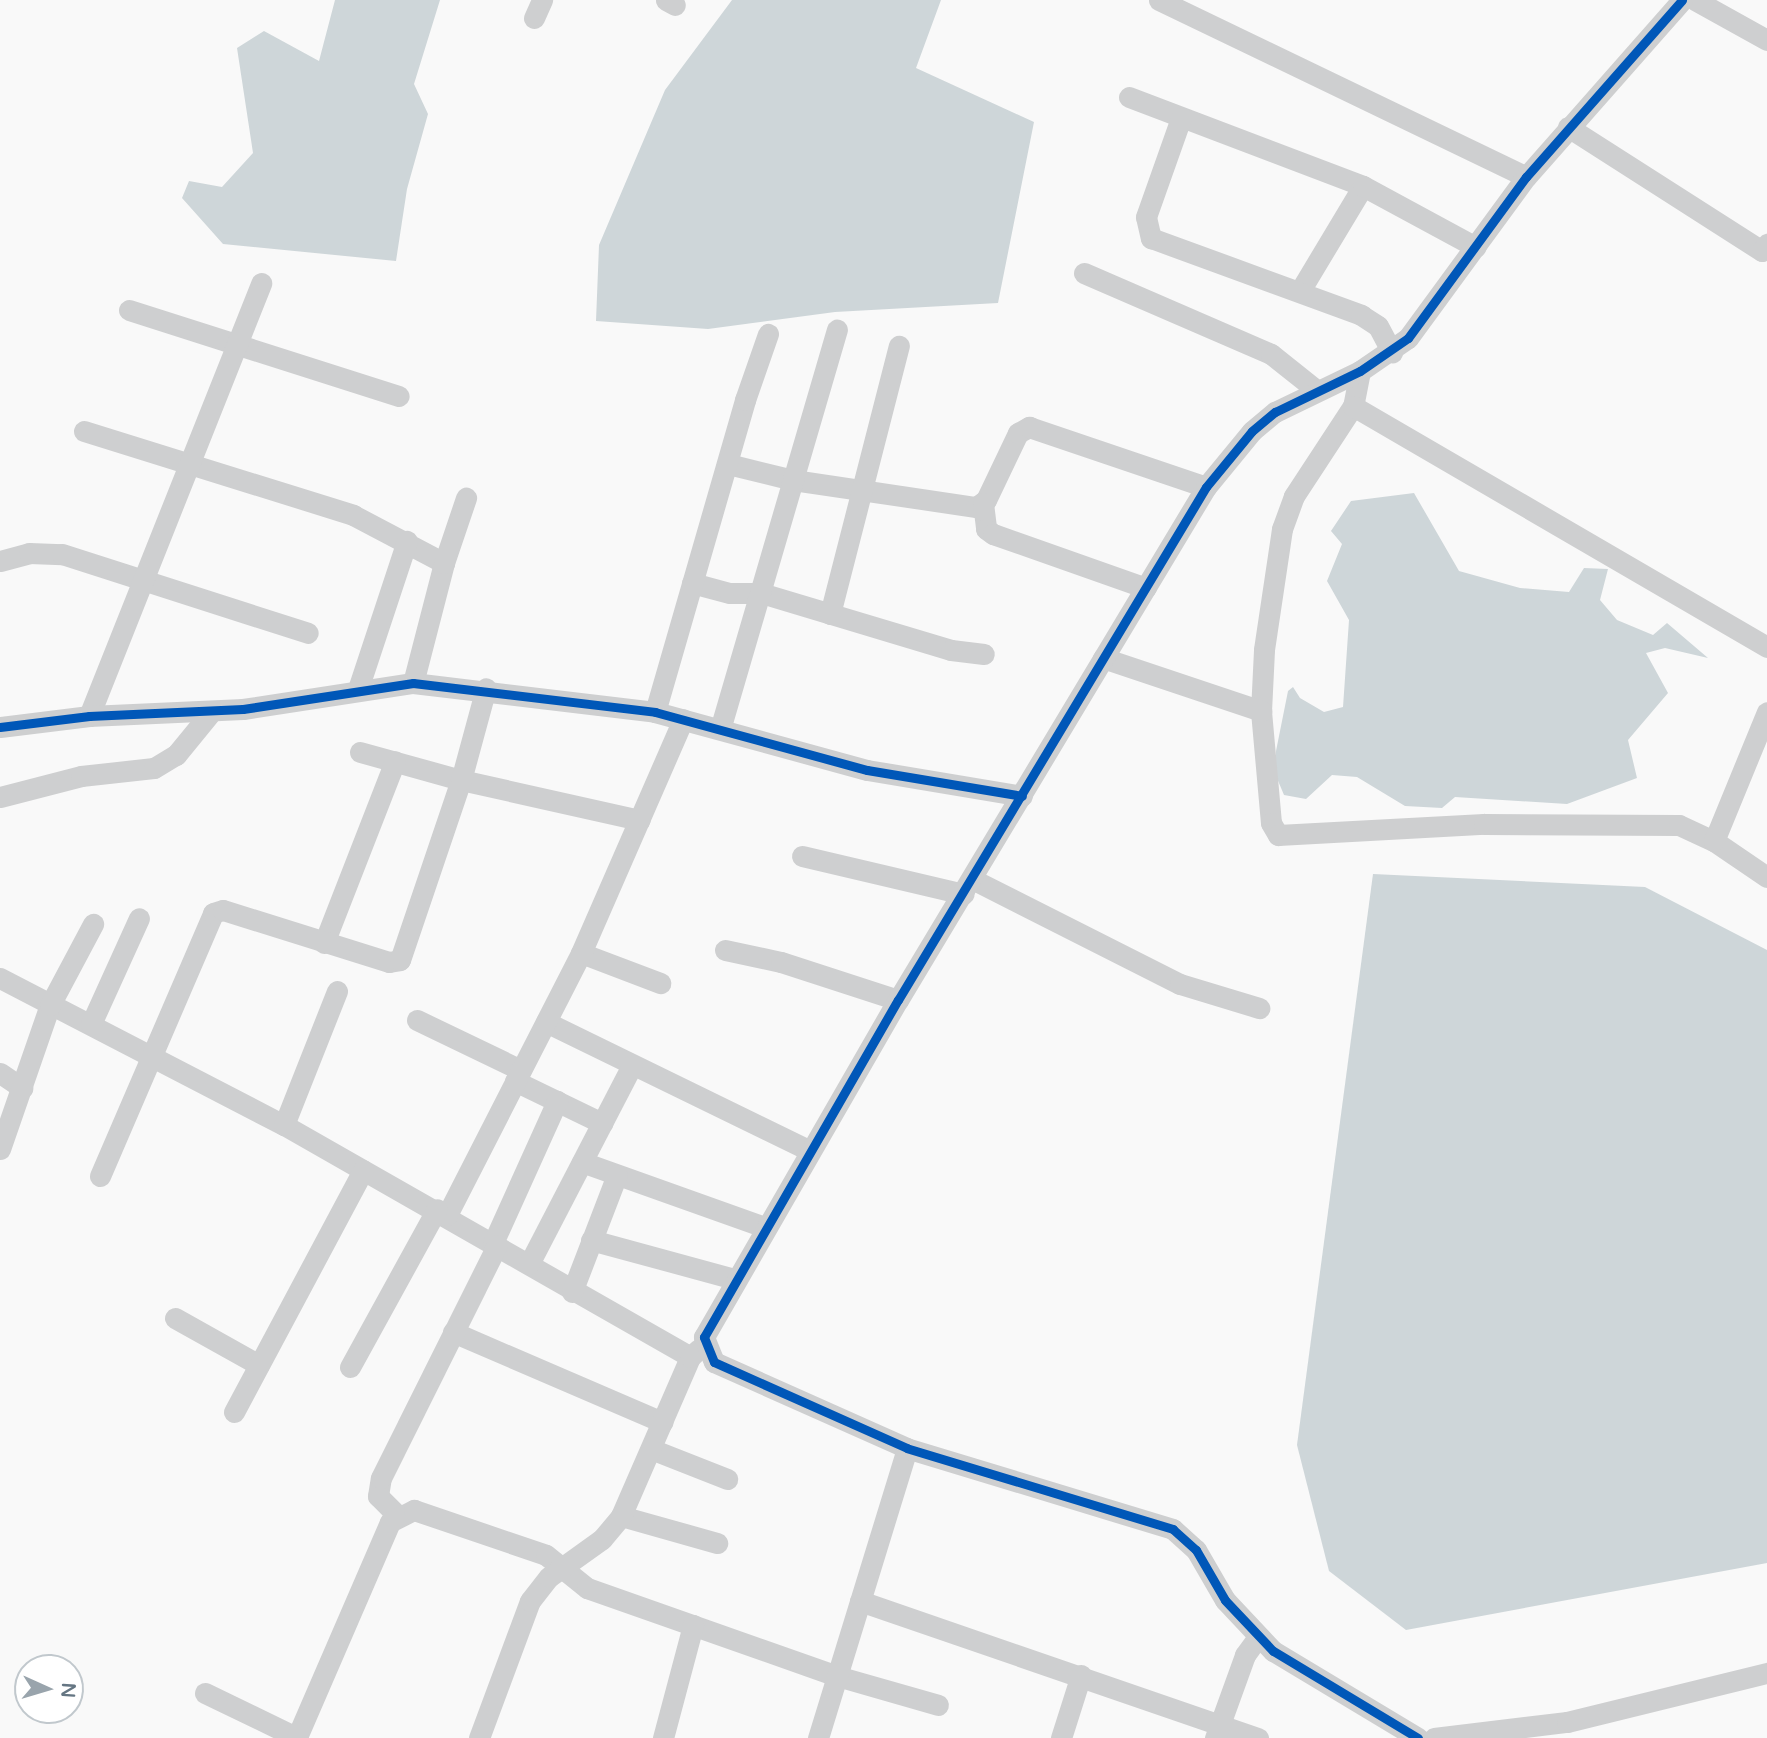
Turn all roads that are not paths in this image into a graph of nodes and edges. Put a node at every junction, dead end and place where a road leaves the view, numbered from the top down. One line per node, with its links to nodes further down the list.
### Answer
1 (1159, 0): 8 (street)
2 (1682, 0): 7 (street)
3 (1695, 0): 4 (street)
4 (1767, 40)
5 (1129, 97): 6 (street)
6 (1181, 118): 9 (street); 14 (street)
7 (1568, 127): 8 (street); 10 (street)
8 (1526, 177): 11 (street)
9 (1363, 186): 11 (street); 14 (street)
10 (1767, 244)
11 (1476, 247): 20 (street)
12 (1084, 273): 22 (street)
13 (261, 283): 18 (street)
14 (1300, 291): 20 (street)
15 (129, 310): 18 (street)
16 (838, 330): 28 (street)
17 (768, 334): 26 (street)
18 (237, 345): 23 (street); 27 (street)
19 (899, 346): 30 (street)
20 (1392, 352): 21 (street)
21 (1360, 371): 22 (street); 24 (street)
22 (1315, 389): 29 (street)
23 (399, 396)
24 (1353, 406): 42 (street); 49 (street)
25 (83, 431): 27 (street)
26 (728, 464): 28 (street); 37 (street)
27 (192, 465): 33 (street); 36 (street)
28 (793, 480): 30 (street); 39 (street)
29 (1206, 487): 32 (street); 38 (street)
30 (864, 490): 32 (street); 40 (street)
31 (466, 498): 35 (street)
32 (983, 503): 38 (street)
33 (407, 541): 35 (street); 47 (street)
34 (0, 561): 36 (street)
35 (444, 563): 45 (street)
36 (145, 581): 41 (street); 52 (street)
37 (692, 583): 39 (street); 50 (street)
38 (1146, 588): 44 (street)
39 (761, 593): 40 (street); 54 (street)
40 (830, 614): 43 (street)
41 (308, 634)
42 (1767, 647)
43 (984, 654)
44 (1104, 658): 49 (street); 59 (street)
45 (413, 682): 46 (street); 47 (street)
46 (486, 688): 50 (street); 58 (street)
47 (358, 689): 48 (street)
48 (212, 711): 52 (street); 60 (street)
49 (1261, 711): 62 (street)
50 (655, 712): 53 (street)
51 (1767, 712): 62 (street)
52 (89, 716): 55 (street)
53 (683, 719): 54 (street); 61 (street)
54 (720, 726): 59 (street)
55 (0, 727)
56 (360, 752): 57 (street)
57 (395, 761): 58 (street); 68 (street)
58 (461, 780): 61 (street); 68 (street)
59 (1022, 796): 65 (street)
60 (0, 797)
61 (640, 820): 70 (street)
62 (1714, 841): 64 (street)
63 (802, 856): 65 (street)
64 (1767, 877)
65 (968, 886): 74 (street); 76 (street)
66 (139, 918): 79 (street)
67 (93, 925): 75 (street)
68 (324, 943): 80 (street)
69 (725, 950): 74 (street)
70 (581, 953): 72 (street); 78 (street)
71 (0, 978): 75 (street)
72 (660, 984)
73 (337, 991): 87 (street)
74 (898, 1000): 89 (street)
75 (50, 1005): 79 (street); 84 (street)
76 (1259, 1008)
77 (417, 1020): 83 (street)
78 (546, 1022): 81 (street); 83 (street)
79 (91, 1024): 80 (street)
80 (149, 1055): 87 (street); 93 (street)
81 (632, 1065): 86 (street); 89 (street)
82 (0, 1073): 84 (street)
83 (518, 1075): 85 (street); 94 (street)
84 (22, 1088): 88 (street)
85 (557, 1101): 86 (street); 97 (street)
86 (602, 1124): 90 (street)
87 (284, 1125): 91 (street)
88 (0, 1149)
89 (810, 1151): 95 (street)
90 (582, 1162): 92 (street); 98 (street)
91 (363, 1170): 94 (street); 104 (street)
92 (617, 1175): 95 (street); 96 (street)
93 (100, 1176)
94 (442, 1212): 97 (street); 105 (street)
95 (765, 1227): 99 (street)
96 (592, 1240): 99 (street); 100 (street)
97 (495, 1244): 98 (street); 102 (street)
98 (529, 1264): 100 (street)
99 (734, 1279): 103 (street)
100 (572, 1292): 103 (street)
101 (175, 1318): 104 (street)
102 (453, 1332): 107 (street); 111 (street)
103 (697, 1351): 107 (street); 108 (street)
104 (259, 1365): 106 (street)
105 (350, 1367)
106 (234, 1412)
107 (662, 1422): 109 (street)
108 (907, 1448): 115 (street); 117 (street)
109 (651, 1449): 110 (street); 112 (street)
110 (727, 1479)
111 (397, 1515): 114 (street); 125 (street)
112 (621, 1516): 113 (street); 114 (street)
113 (717, 1543)
114 (561, 1566): 116 (street); 126 (street)
115 (860, 1601): 119 (street); 120 (street)
116 (693, 1625): 120 (street); 127 (street)
117 (1258, 1637): 124 (street); 131 (street)
118 (1767, 1673): 132 (street)
119 (1081, 1675): 124 (street); 129 (street)
120 (837, 1676): 122 (street); 128 (street)
121 (205, 1693): 123 (street)
122 (938, 1705)
123 (256, 1729): 125 (street)
124 (1218, 1731): 130 (street)
125 (298, 1738)
126 (480, 1738)
127 (663, 1738)
128 (818, 1738)
129 (1061, 1738)
130 (1258, 1738)
131 (1418, 1738)
132 (1434, 1738)

